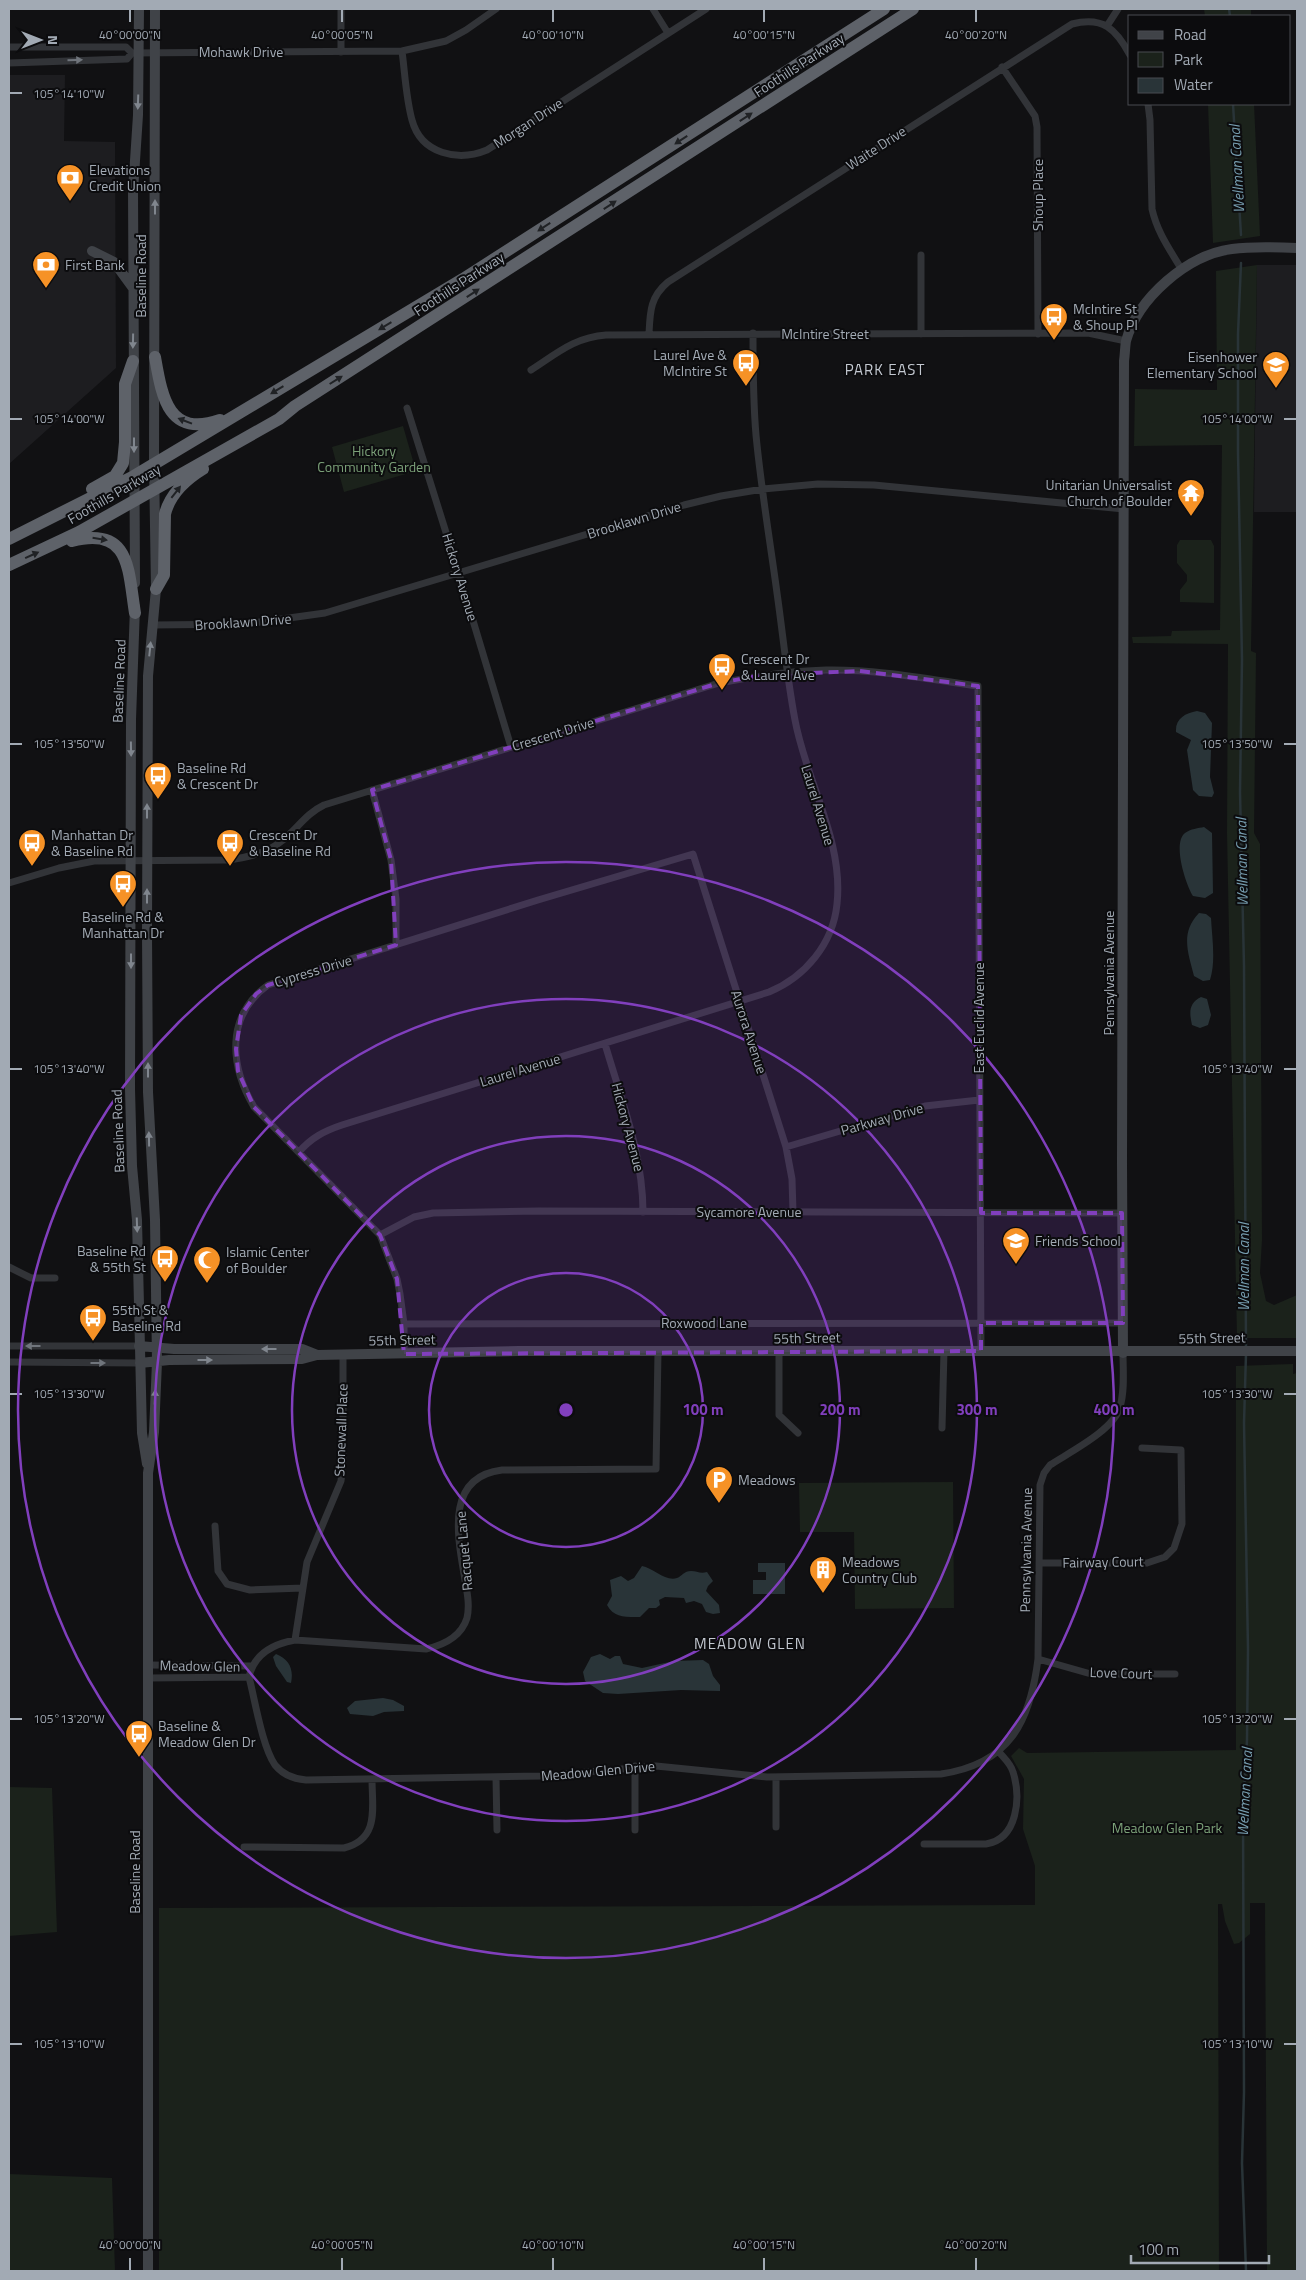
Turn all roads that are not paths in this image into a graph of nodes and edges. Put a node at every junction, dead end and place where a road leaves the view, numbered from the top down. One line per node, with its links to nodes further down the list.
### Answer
1 (138, 9): 16 (main road, Baseline Road)
2 (155, 9): 17 (main road, Baseline Road)
3 (341, 9): 14 (street)
4 (496, 9): 13 (street, Mohawk Drive)
5 (653, 9): 11 (street)
6 (706, 9): 11 (street, Morgan Drive)
7 (884, 9): 34 (highway, Foothills Parkway, one-way to 34)
8 (913, 9): 36 (highway, Foothills Parkway, one-way to 8)
9 (1118, 9): 10 (street)
10 (1107, 26): 15 (street); 19 (street, Waite Drive)
11 (668, 33): 13 (street, Morgan Drive)
12 (9, 47): 16 (street)
13 (402, 51): 14 (street, Mohawk Drive)
14 (341, 52): 17 (street, Mohawk Drive)
15 (1128, 52)
16 (135, 53): 17 (street, Mohawk Drive); 18 (street, one-way to 16); 25 (main road, Baseline Road, one-way to 25)
17 (156, 54): 31 (main road, Baseline Road, one-way to 17)
18 (9, 63)
19 (1002, 67): 27 (street, Waite Drive); 29 (street, Shoup Place)
20 (1148, 105): 24 (street)
21 (1297, 248): 24 (main road, Pennsylvania Avenue)
22 (92, 252): 25 (main road)
23 (921, 254): 28 (street)
24 (1182, 270): 30 (main road, Pennsylvania Avenue)
25 (134, 290): 32 (main road, Baseline Road, one-way to 32)
26 (753, 333): 27 (street, McIntire Street); 28 (street, McIntire Street); 40 (street, Laurel Avenue)
27 (649, 334): 33 (street, McIntire Street)
28 (921, 334): 29 (street, McIntire Street)
29 (1038, 334): 30 (street, McIntire Street)
30 (1126, 341): 42 (main road, Pennsylvania Avenue)
31 (155, 357): 34 (highway, one-way to 31); 37 (main road, Baseline Road)
32 (133, 361): 38 (main road, Baseline Road, one-way to 38); 43 (highway)
33 (531, 370)
34 (247, 408): 37 (highway, Foothills Parkway)
35 (406, 408): 47 (street, Hickory Avenue)
36 (279, 419): 39 (highway, Foothills Parkway); 48 (highway, one-way to 36)
37 (154, 464): 38 (highway, Foothills Parkway); 39 (main road, Baseline Road)
38 (134, 476): 41 (main road, Baseline Road); 43 (highway, Foothills Parkway)
39 (154, 488): 41 (highway, Foothills Parkway); 48 (main road, Baseline Road)
40 (763, 489): 42 (street, Brooklawn Drive); 47 (street, Brooklawn Drive); 51 (street, Laurel Avenue)
41 (135, 499): 45 (highway, Foothills Parkway); 49 (main road, Baseline Road)
42 (1124, 509): 68 (main road, Pennsylvania Avenue)
43 (25, 531): 44 (highway, Foothills Parkway)
44 (9, 539)
45 (52, 546): 46 (highway, Foothills Parkway, one-way to 45); 49 (highway, one-way to 49)
46 (9, 565)
47 (460, 574): 50 (street, Brooklawn Drive); 53 (street, Hickory Avenue)
48 (156, 589): 50 (main road, Baseline Road)
49 (135, 613): 56 (main road, Baseline Road, one-way to 56)
50 (153, 625): 57 (main road, Baseline Road, one-way to 50)
51 (787, 672): 52 (street, Crescent Drive); 53 (street, Crescent Drive); 60 (street, Laurel Avenue)
52 (978, 686): 62 (street, East Euclid Avenue)
53 (511, 747): 54 (street, Crescent Drive)
54 (372, 790): 57 (street, Crescent Drive); 59 (street)
55 (693, 854): 59 (street, Cypress Drive); 60 (street, Aurora Avenue)
56 (131, 860): 57 (street, Crescent Drive); 58 (street, Crescent Drive); 76 (main road, Baseline Road, one-way to 76)
57 (147, 860): 77 (main road, Baseline Road, one-way to 57)
58 (9, 883)
59 (396, 945): 64 (street, Cypress Drive)
60 (740, 1001): 61 (street, Laurel Avenue); 63 (street, Aurora Avenue)
61 (604, 1044): 64 (street, Laurel Avenue); 65 (street, Hickory Avenue)
62 (979, 1100): 63 (street, Parkway Drive); 67 (street, East Euclid Avenue)
63 (786, 1147): 66 (street, Aurora Avenue)
64 (299, 1152): 69 (street, Cypress Drive)
65 (643, 1212): 66 (street, Sycamore Avenue); 69 (street, Sycamore Avenue)
66 (794, 1212): 67 (street, Sycamore Avenue)
67 (981, 1213): 68 (street, Sycamore Avenue); 72 (street, East Euclid Avenue)
68 (1122, 1213): 73 (main road, Pennsylvania Avenue)
69 (380, 1235): 74 (street, Cypress Drive)
70 (9, 1267): 71 (street)
71 (55, 1278)
72 (981, 1323): 73 (street, Roxwood Lane); 74 (street, Roxwood Lane); 78 (street, East Euclid Avenue)
73 (1123, 1323): 83 (main road, Pennsylvania Avenue)
74 (404, 1324): 85 (street, Cypress Drive)
75 (9, 1346): 76 (street, 55th Street, one-way to 75)
76 (139, 1346): 77 (main road, 55th Street); 89 (main road, Baseline Road)
77 (156, 1347): 84 (main road, 55th Street, one-way to 77); 88 (main road, Baseline Road)
78 (981, 1350): 79 (main road, 55th Street); 83 (main road, 55th Street)
79 (944, 1351): 82 (main road, 55th Street); 90 (street)
80 (1297, 1351): 83 (main road, 55th Street)
81 (658, 1352): 82 (main road, 55th Street); 85 (main road, 55th Street); 97 (street, Racquet Lane)
82 (779, 1352): 91 (street)
83 (1123, 1353): 95 (street, Pennsylvania Avenue)
84 (317, 1354): 86 (main road, 55th Street); 88 (main road, 55th Street, one-way to 84)
85 (404, 1354): 86 (main road, 55th Street)
86 (343, 1355): 96 (street, Stonewall Place)
87 (9, 1362): 89 (street, 55th Street, one-way to 89)
88 (156, 1362): 89 (main road, 55th Street); 93 (main road, Baseline Road, one-way to 88)
89 (140, 1363): 93 (main road, Baseline Road)
90 (942, 1428)
91 (798, 1433)
92 (1142, 1448): 95 (street, Fairway Court)
93 (148, 1473): 99 (main road, Baseline Road)
94 (215, 1526): 96 (street)
95 (1040, 1563): 98 (street, Pennsylvania Avenue)
96 (303, 1588): 97 (street, Stonewall Place)
97 (295, 1640): 100 (street, Racquet Lane)
98 (1038, 1659): 101 (street, Love Court); 104 (street, Meadow Glen Drive)
99 (149, 1665): 100 (street, Meadow Glen); 103 (main road, Baseline Road)
100 (251, 1666): 102 (street)
101 (1175, 1674)
102 (249, 1677): 103 (street, Meadow Glen); 108 (street, Meadow Glen Drive)
103 (149, 1678): 114 (main road, Baseline Road)
104 (999, 1752): 106 (street, Meadow Glen Drive); 112 (street)
105 (635, 1766): 106 (street, Meadow Glen Drive); 107 (street, Meadow Glen Drive); 111 (street)
106 (776, 1777): 109 (street)
107 (496, 1778): 108 (street, Meadow Glen Drive); 110 (street)
108 (372, 1779): 113 (street)
109 (776, 1827)
110 (497, 1830)
111 (635, 1830)
112 (924, 1844)
113 (244, 1847)
114 (148, 2271)

